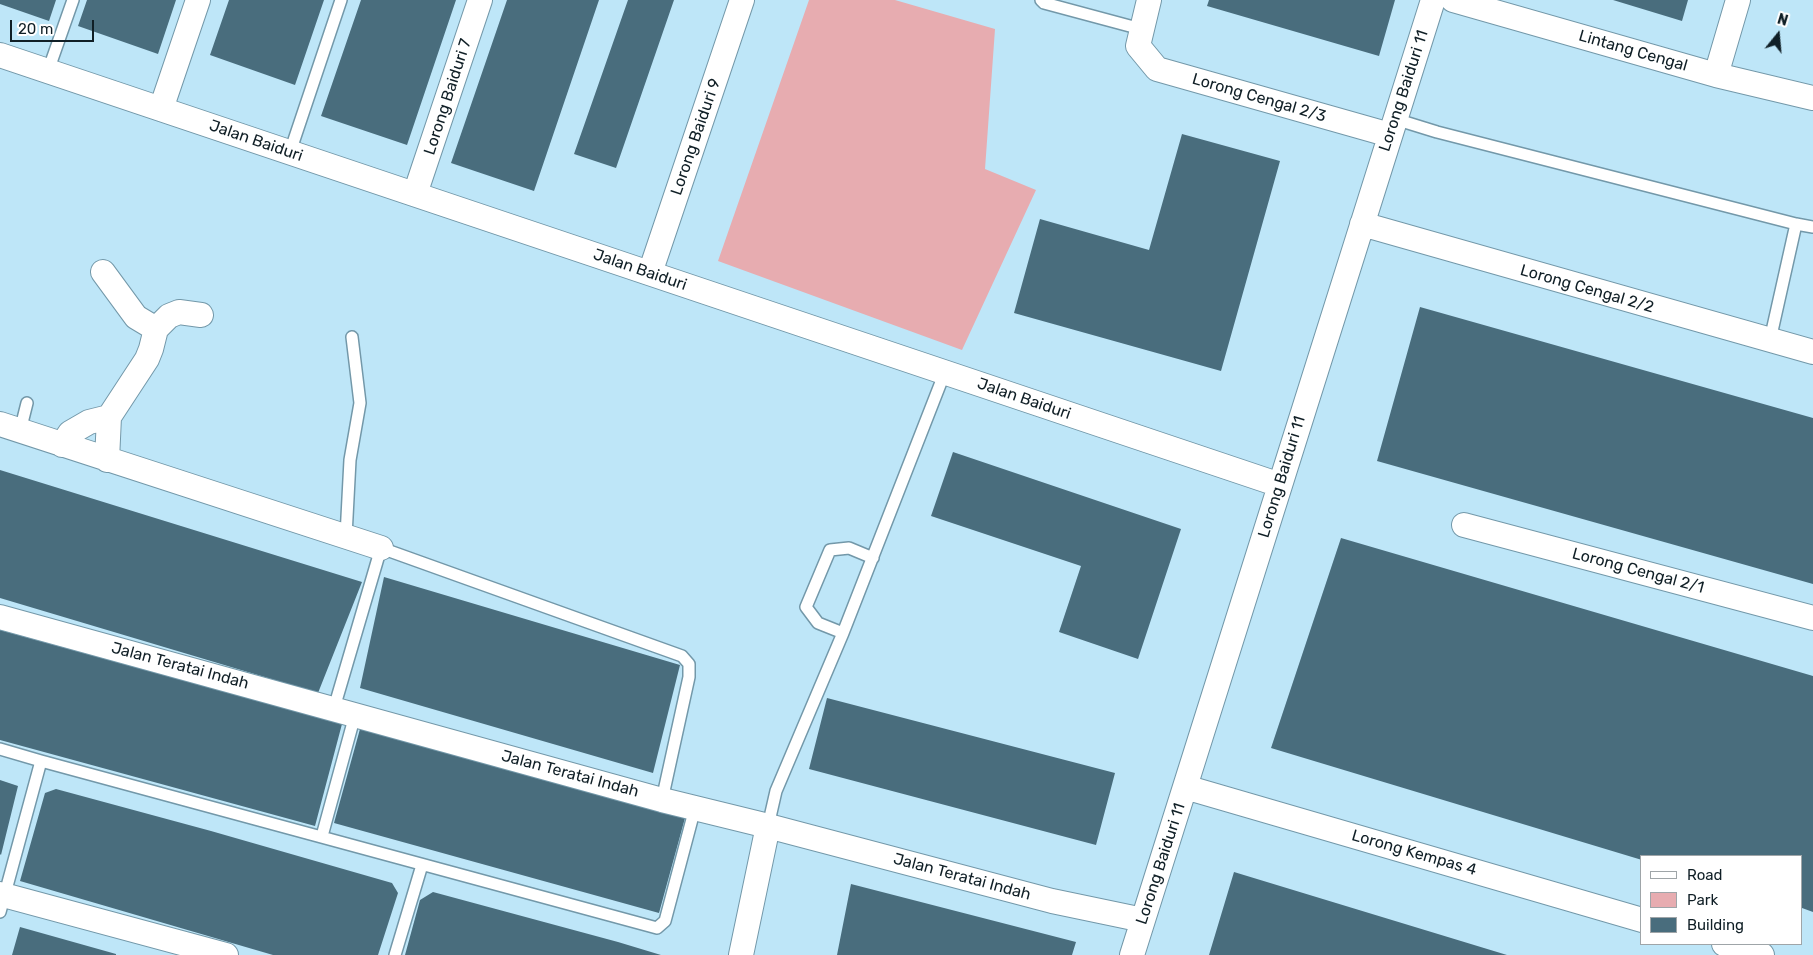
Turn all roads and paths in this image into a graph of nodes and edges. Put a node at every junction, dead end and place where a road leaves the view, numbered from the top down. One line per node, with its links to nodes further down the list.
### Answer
1 (73, 0): 13 (lane)
2 (198, 0): 16 (street)
3 (341, 0): 18 (lane)
4 (480, 0): 19 (street, Lorong Baiduri 7)
5 (742, 0): 24 (street, Lorong Baiduri 9)
6 (1041, 0): 11 (lane)
7 (1149, 0): 11 (street)
8 (1433, 0): 17 (street, Lorong Baiduri 11)
9 (1453, 0): 14 (street, Lintang Cengal)
10 (1738, 0): 14 (street)
11 (1140, 38): 17 (street, Lorong Cengal 2/3)
12 (0, 55): 13 (street, Jalan Baiduri)
13 (48, 71): 16 (street, Jalan Baiduri)
14 (1716, 75): 15 (street, Lintang Cengal)
15 (1813, 98)
16 (161, 109): 18 (street, Jalan Baiduri)
17 (1392, 127): 20 (street, Lorong Baiduri 11); 21 (lane)
18 (290, 152): 19 (street, Jalan Baiduri)
19 (415, 194): 24 (street, Jalan Baiduri)
20 (1362, 224): 28 (street, Lorong Cengal 2/2); 36 (street, Lorong Baiduri 11)
21 (1796, 224): 22 (lane); 28 (lane)
22 (1813, 227)
23 (103, 272): 26 (street)
24 (650, 273): 30 (street, Jalan Baiduri)
25 (201, 315): 26 (street)
26 (156, 329): 32 (street)
27 (352, 337): 38 (lane)
28 (1770, 340): 29 (street, Lorong Cengal 2/2)
29 (1813, 352)
30 (945, 372): 36 (street, Jalan Baiduri); 40 (lane)
31 (27, 403): 33 (lane)
32 (109, 417): 34 (street); 35 (street)
33 (10, 428): 34 (street)
34 (62, 445): 35 (street)
35 (107, 460): 38 (street)
36 (1280, 485): 47 (street, Lorong Baiduri 11)
37 (1464, 525): 42 (street, Lorong Cengal 2/1)
38 (346, 536): 39 (street)
39 (381, 548): 44 (lane); 48 (lane)
40 (872, 558): 43 (lane); 43 (lane)
41 (0, 617): 44 (street, Jalan Teratai Indah)
42 (1813, 618)
43 (844, 633): 50 (lane)
44 (345, 712): 48 (street, Jalan Teratai Indah); 51 (lane)
45 (0, 748): 46 (lane)
46 (41, 761): 51 (lane); 53 (lane)
47 (1185, 787): 54 (street, Lorong Kempas 4); 55 (street, Lorong Baiduri 11)
48 (662, 800): 49 (street, Jalan Teratai Indah)
49 (695, 808): 50 (street, Jalan Teratai Indah); 52 (lane)
50 (768, 826): 55 (street, Jalan Teratai Indah); 59 (street)
51 (322, 836): 52 (lane)
52 (422, 865): 58 (lane)
53 (1, 900): 57 (street)
54 (1640, 919)
55 (1143, 920): 60 (street, Lorong Baiduri 11)
56 (1727, 945): 61 (street)
57 (226, 955)
58 (395, 955)
59 (741, 955)
60 (1132, 955)
61 (1762, 955)

